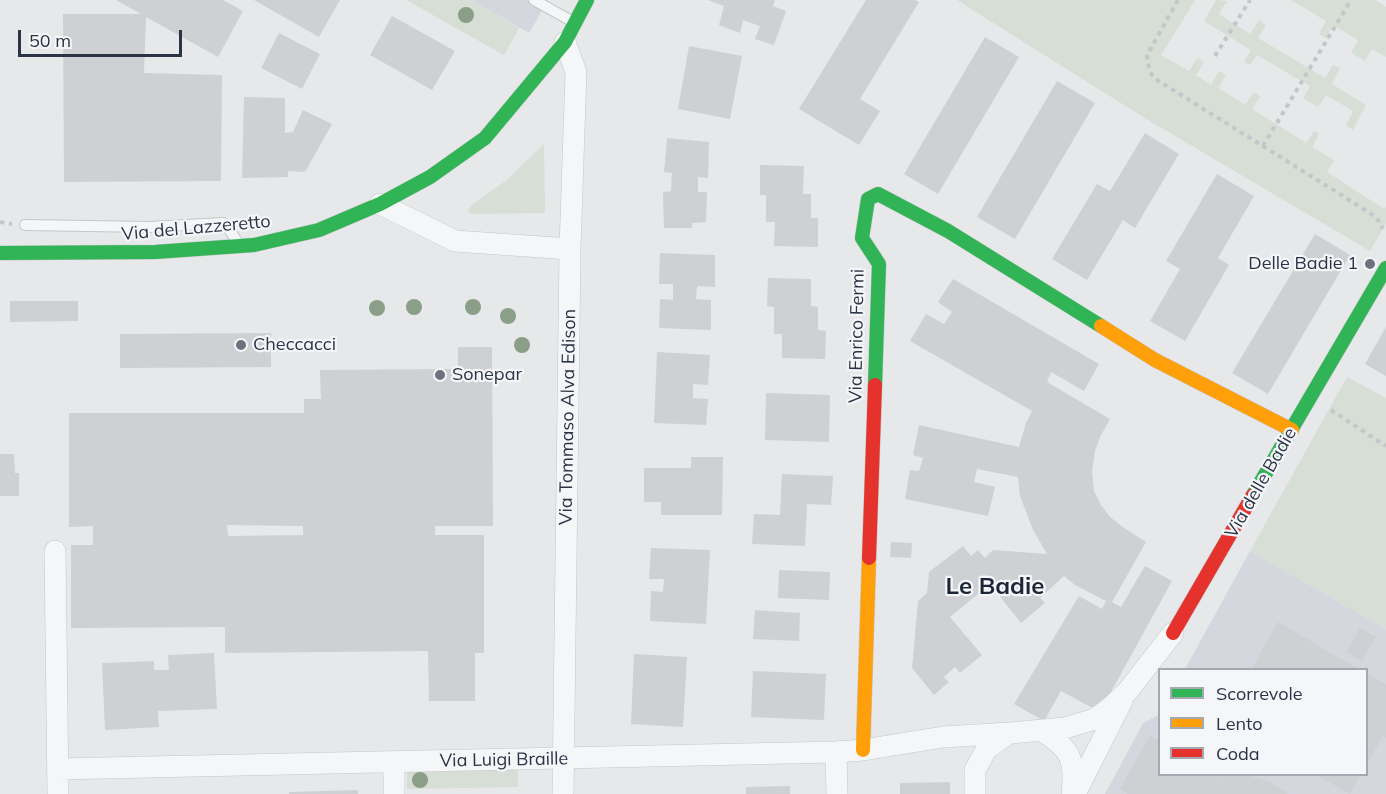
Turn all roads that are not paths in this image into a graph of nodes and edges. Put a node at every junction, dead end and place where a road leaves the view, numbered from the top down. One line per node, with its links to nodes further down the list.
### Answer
1 (534, 0): 3 (lane)
2 (587, 0): 3 (street, Via del Lazzeretto)
3 (575, 23): 4 (street, Via del Lazzeretto)
4 (565, 42): 5 (street, Via del Lazzeretto); 8 (street, Via Tommaso Alva Edison)
5 (380, 204): 7 (street, Via del Lazzeretto); 8 (street)
6 (25, 225): 7 (lane)
7 (240, 246): 9 (street, Via del Lazzeretto)
8 (570, 249): 20 (street, Via Tommaso Alva Edison)
9 (0, 253)
10 (1386, 268): 11 (street, Via delle Badie)
11 (1292, 430): 13 (street, Via delle Badie); 18 (street, Via Enrico Fermi)
12 (56, 551): 22 (street)
13 (1173, 633): 14 (street, Via delle Badie)
14 (1127, 692): 15 (street, Via delle Badie); 29 (street, Via delle Badie)
15 (1042, 731): 16 (street, Via delle Badie); 29 (street, Via delle Badie)
16 (1010, 733): 17 (street, Via Luigi Braille); 23 (street)
17 (948, 737): 18 (street, Via Luigi Braille); 23 (street)
18 (863, 750): 19 (street, Via Luigi Braille)
19 (836, 752): 20 (street, Via Luigi Braille); 27 (street)
20 (563, 758): 21 (street, Via Luigi Braille); 26 (street, Via Tommaso Alva Edison)
21 (394, 762): 22 (street, Via Luigi Braille); 25 (street)
22 (58, 769): 24 (street)
23 (975, 770): 28 (street)
24 (58, 794)
25 (394, 794)
26 (563, 794)
27 (837, 794)
28 (975, 794)
29 (1074, 794)

